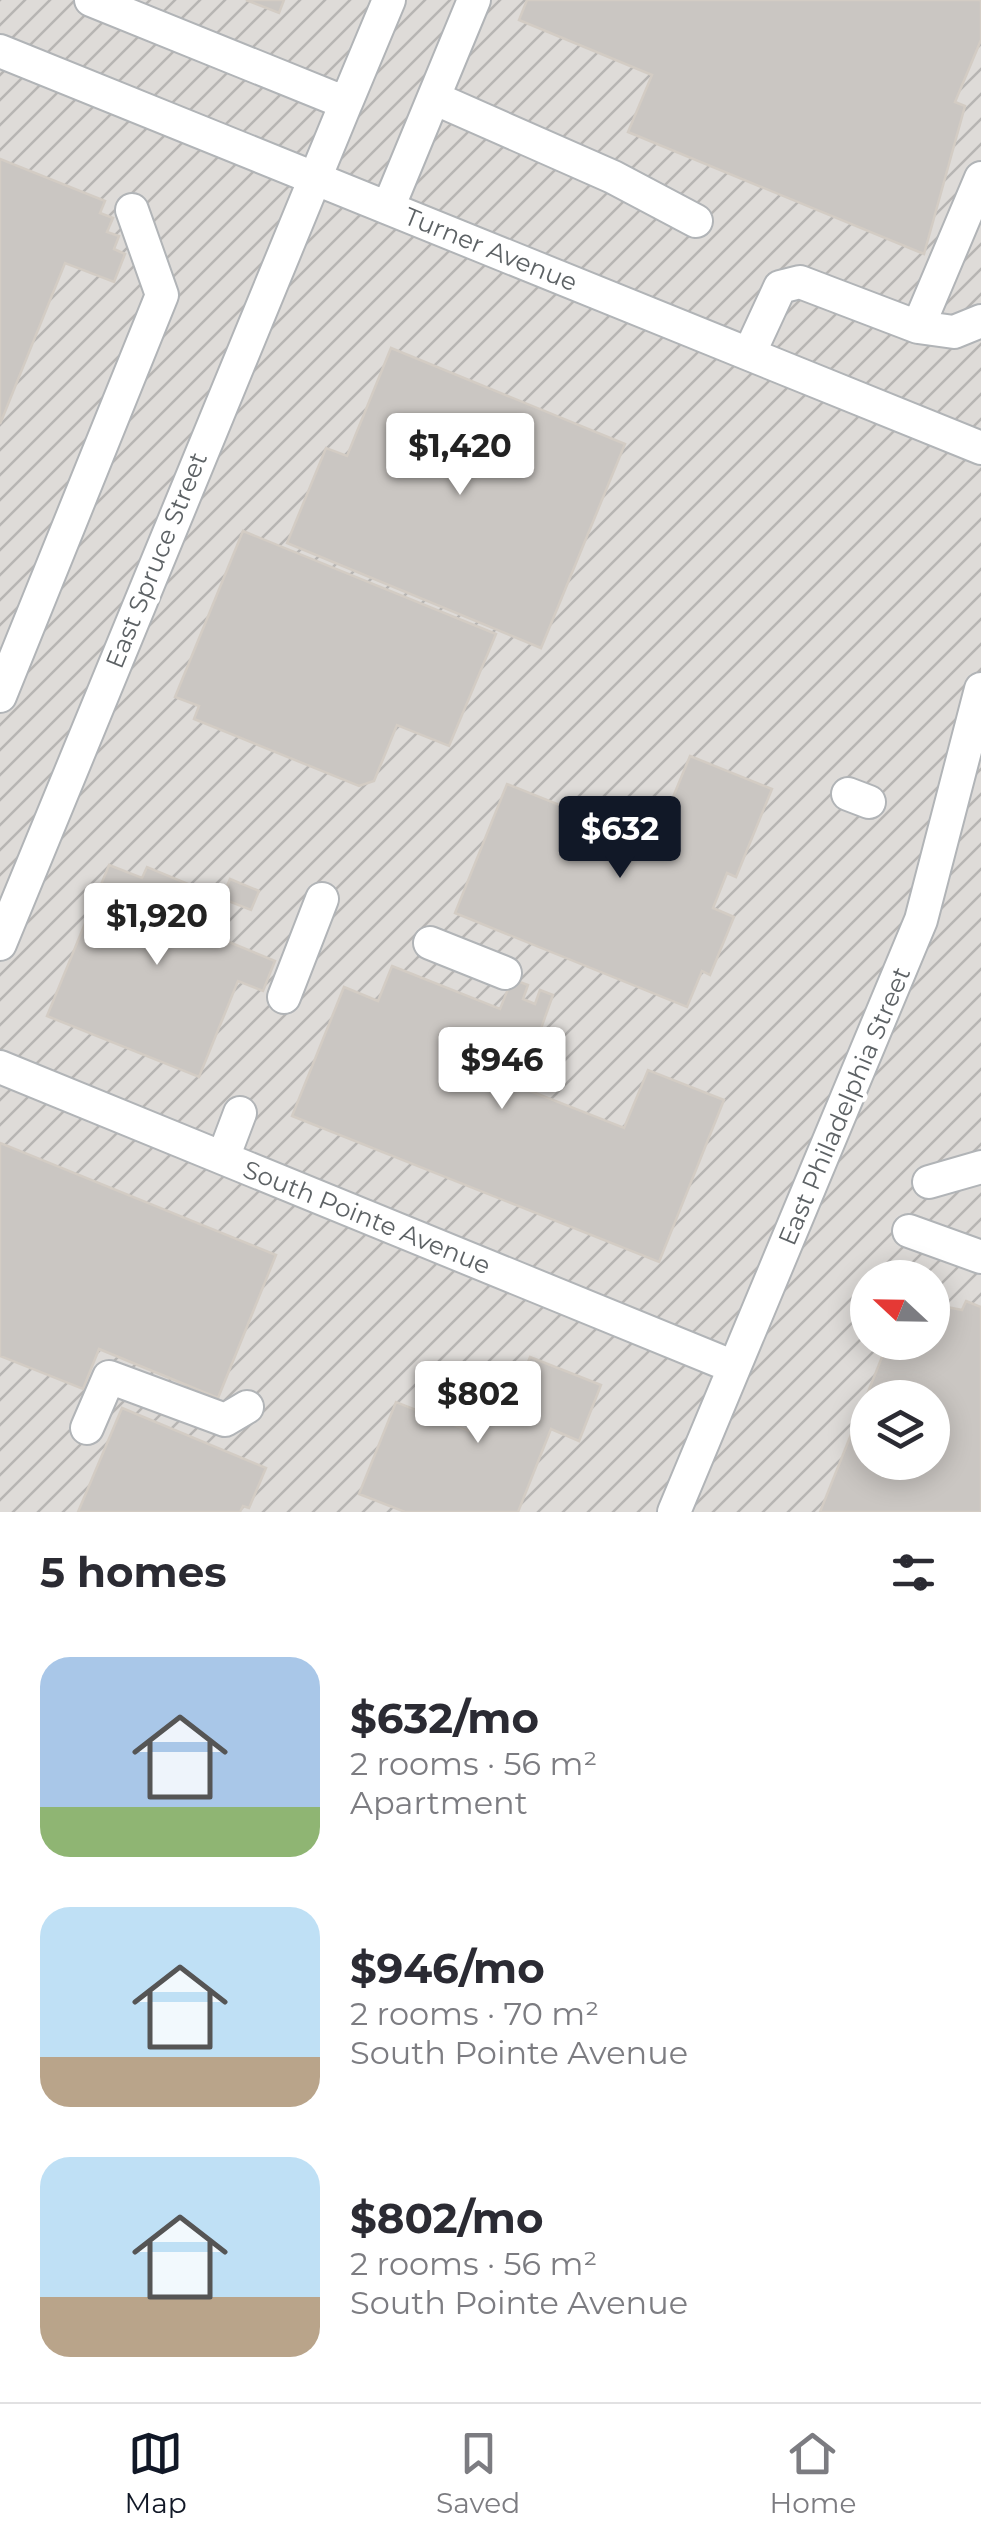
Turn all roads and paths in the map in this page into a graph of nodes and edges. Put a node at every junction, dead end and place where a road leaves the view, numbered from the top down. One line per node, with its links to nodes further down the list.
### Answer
1 (92, 0): 6 (street)
2 (389, 0): 6 (street, East Spruce Street)
3 (474, 0): 5 (street)
4 (0, 50): 7 (street, Turner Avenue)
5 (434, 98): 9 (street); 11 (street)
6 (346, 103): 7 (street, East Spruce Street)
7 (313, 177): 9 (street, Turner Avenue); 20 (street, East Spruce Street)
8 (981, 178): 13 (street)
9 (388, 208): 14 (street, Turner Avenue)
10 (132, 210): 17 (street)
11 (696, 221)
12 (981, 321): 13 (street)
13 (918, 328): 14 (street)
14 (749, 354): 15 (street, Turner Avenue)
15 (981, 448)
16 (981, 689): 30 (street, East Philadelphia Street)
17 (0, 696)
18 (322, 899): 22 (street)
19 (430, 942): 21 (street)
20 (0, 944)
21 (505, 973)
22 (284, 998)
23 (0, 1067): 25 (street, South Pointe Avenue)
24 (240, 1114): 25 (street)
25 (223, 1158): 30 (street, South Pointe Avenue)
26 (981, 1167): 27 (street)
27 (929, 1182)
28 (909, 1231): 29 (street)
29 (981, 1258)
30 (734, 1367): 33 (street, East Philadelphia Street)
31 (247, 1407): 32 (street)
32 (87, 1428)
33 (674, 1512)

